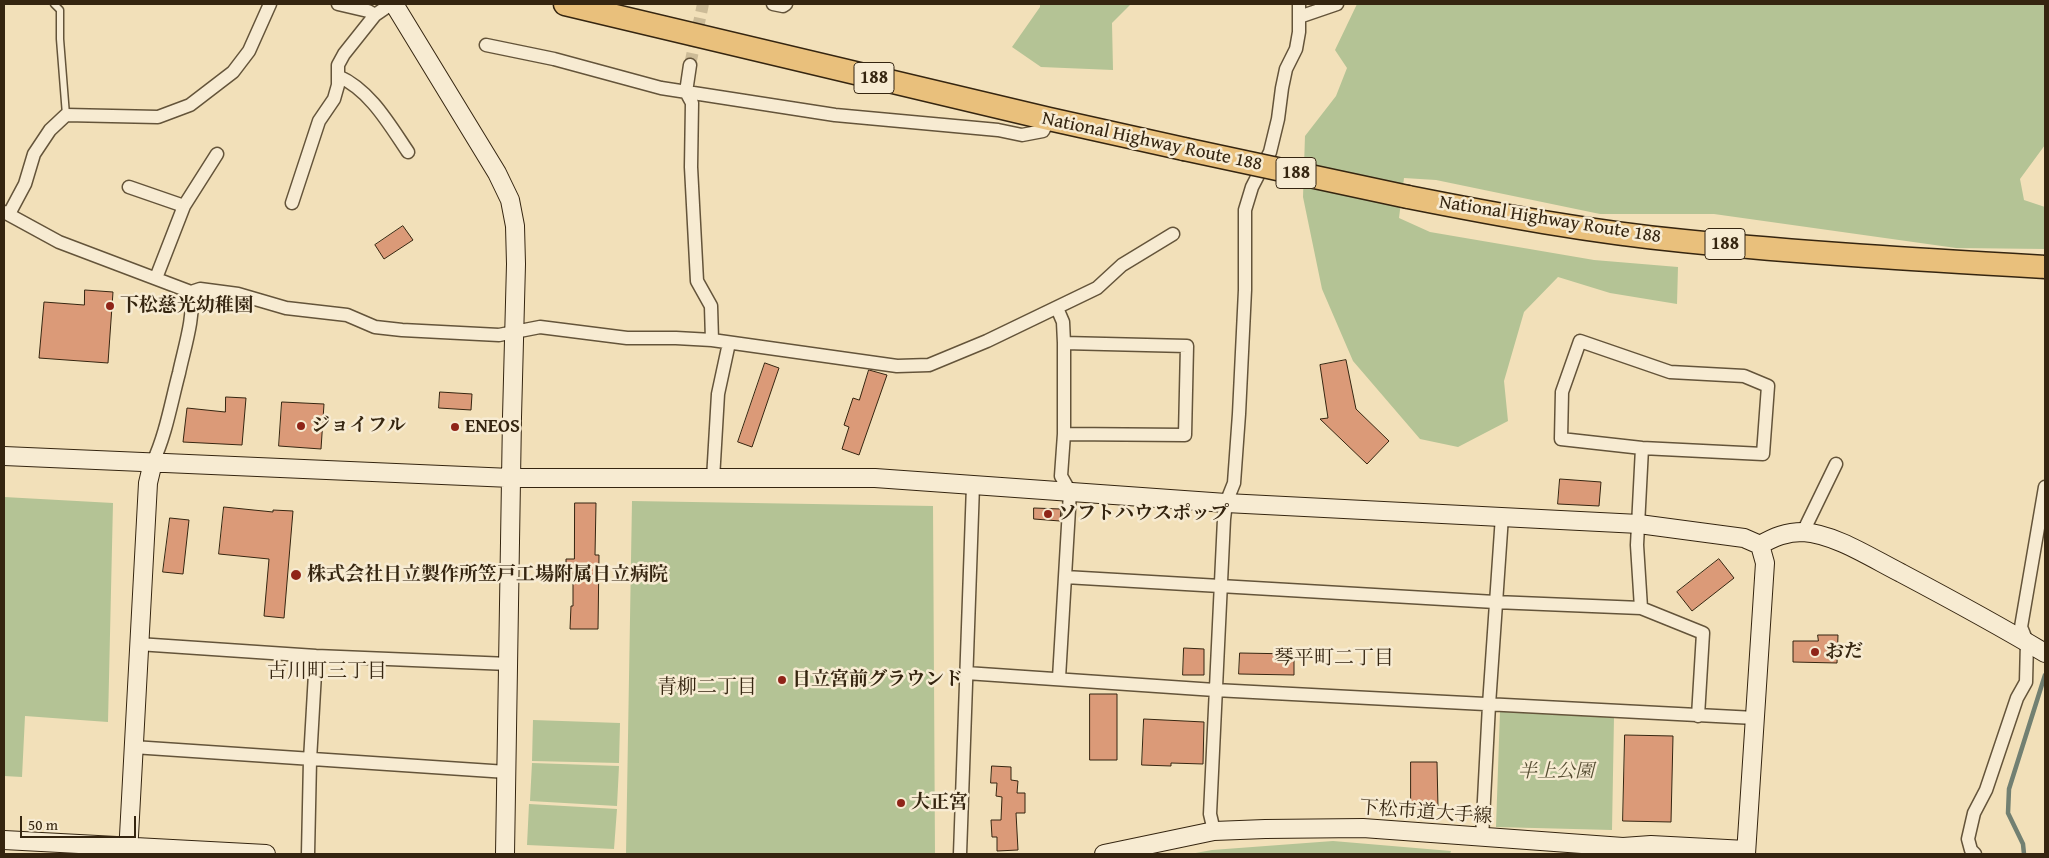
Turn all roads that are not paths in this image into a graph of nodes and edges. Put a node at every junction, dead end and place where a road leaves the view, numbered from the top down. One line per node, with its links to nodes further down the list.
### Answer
1 (54, 4): 15 (lane)
2 (270, 4): 15 (street)
3 (338, 4): 10 (street)
4 (393, 4): 10 (street); 28 (street)
5 (565, 4): 16 (highway, National Highway Route 188 / 188)
6 (773, 4): 7 (street)
7 (786, 4)
8 (1337, 4): 9 (street)
9 (1299, 10): 42 (street)
10 (375, 15): 13 (street)
11 (486, 45): 14 (street)
12 (690, 65): 14 (street)
13 (338, 76): 17 (street); 20 (street)
14 (686, 92): 16 (street); 29 (street)
15 (66, 115): 22 (street)
16 (1049, 119): 24 (highway, National Highway Route 188 / 188, bridge)
17 (408, 152)
18 (217, 154): 21 (street)
19 (129, 187): 21 (street)
20 (292, 203)
21 (184, 206): 25 (street)
22 (6, 213): 25 (street)
23 (1173, 234): 27 (street)
24 (2045, 266)
25 (156, 278): 26 (street)
26 (191, 292): 28 (street); 35 (street)
27 (1058, 308): 30 (street); 31 (street)
28 (514, 331): 29 (street); 37 (street)
29 (712, 340): 30 (street)
30 (729, 343): 38 (street)
31 (1064, 343): 32 (street); 32 (street)
32 (1064, 434): 41 (street)
33 (1642, 448): 33 (street); 44 (street)
34 (4, 456): 35 (street)
35 (153, 462): 37 (street); 52 (street)
36 (1836, 464): 45 (street)
37 (512, 478): 38 (street); 55 (street)
38 (714, 479): 39 (street)
39 (973, 485): 41 (street); 56 (street)
40 (2045, 487): 51 (street)
41 (1070, 492): 42 (street); 47 (street)
42 (1226, 503): 43 (street); 48 (street)
43 (1502, 516): 44 (street); 49 (street)
44 (1640, 524): 46 (street); 50 (street)
45 (1803, 532): 46 (street); 51 (street)
46 (1760, 545): 61 (street)
47 (1065, 577): 48 (street); 57 (street)
48 (1220, 587): 49 (street); 58 (street)
49 (1495, 602): 50 (street); 59 (street)
50 (1641, 608): 60 (street)
51 (2027, 642): 53 (street); 78 (street)
52 (138, 644): 54 (street); 62 (street)
53 (2045, 653)
54 (316, 656): 55 (street); 63 (street)
55 (509, 664): 64 (street)
56 (966, 673): 57 (street); 76 (street)
57 (1059, 678): 58 (street)
58 (1215, 690): 59 (street); 65 (street)
59 (1489, 705): 60 (street); 66 (street)
60 (1698, 716): 61 (street)
61 (1755, 718): 72 (street)
62 (133, 747): 63 (street); 69 (street)
63 (310, 760): 64 (street); 74 (street)
64 (506, 772): 75 (street)
65 (1214, 831): 66 (street, 下松市道大手線); 71 (street, 下松市道大手線)
66 (1482, 838): 70 (street, 下松市道大手線)
67 (4, 840): 68 (street)
68 (29, 848): 69 (street)
69 (128, 850): 73 (street)
70 (1623, 851): 72 (street, 下松市道大手線)
71 (1126, 852): 77 (street, 下松市道大手線)
72 (1746, 852)
73 (266, 854)
74 (308, 854)
75 (505, 854)
76 (960, 854)
77 (1104, 854)
78 (1975, 854)

